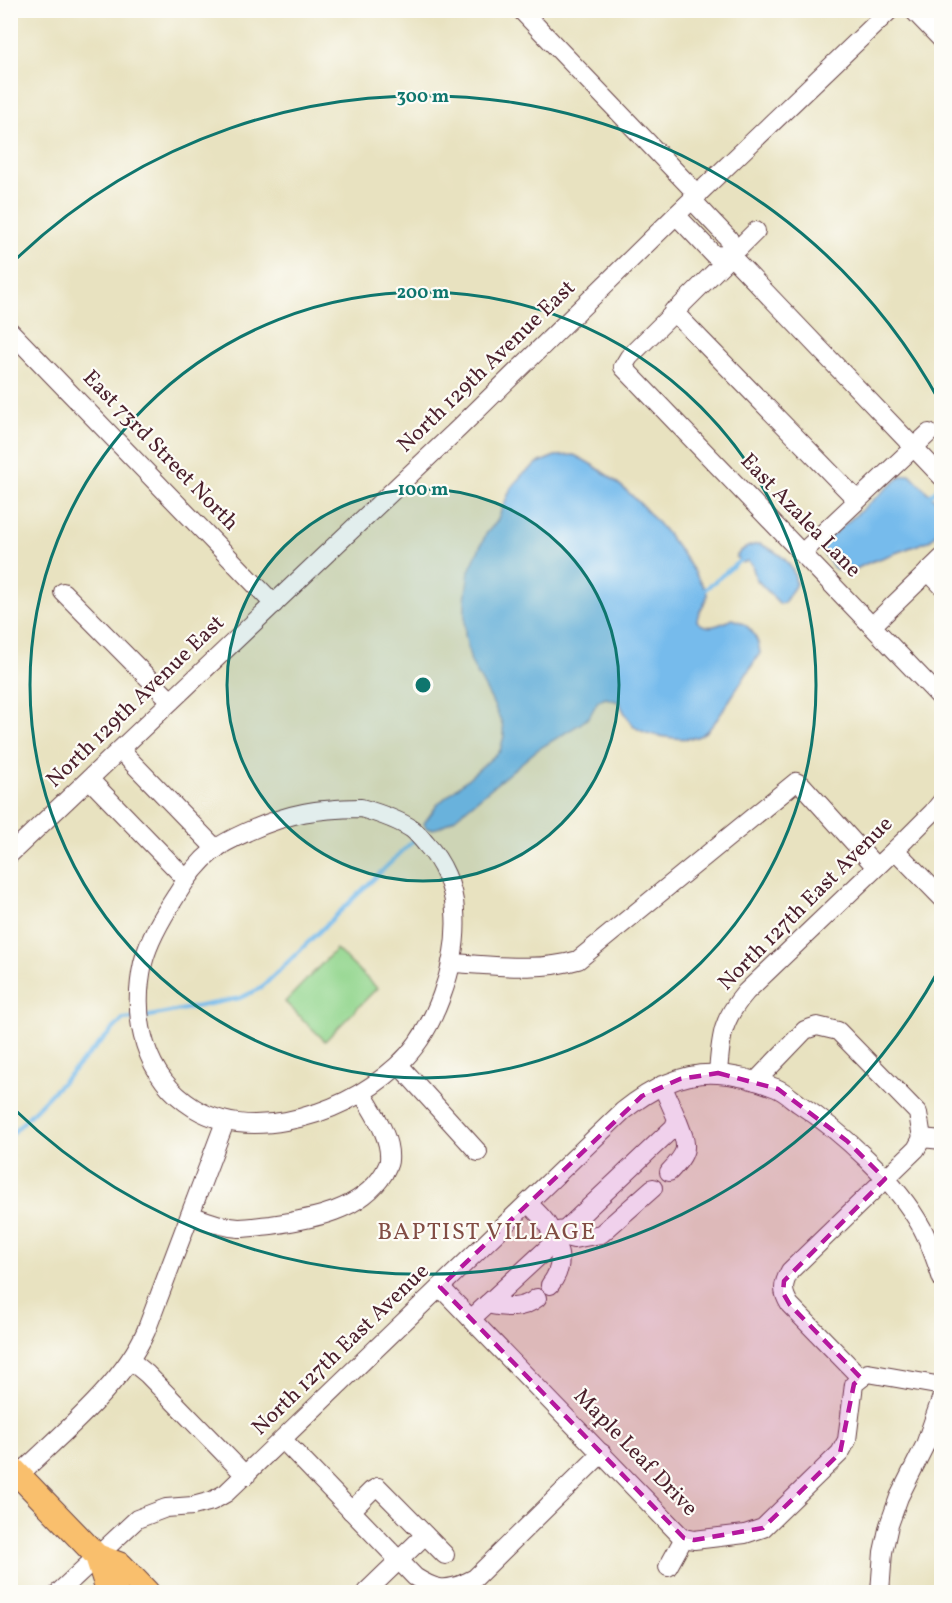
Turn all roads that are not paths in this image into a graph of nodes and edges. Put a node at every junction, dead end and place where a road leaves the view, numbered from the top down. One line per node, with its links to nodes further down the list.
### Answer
1 (521, 10): 5 (street)
2 (890, 10): 5 (street, North 129th Avenue East)
3 (913, 10): 4 (street)
4 (942, 40)
5 (695, 198): 6 (street, North 129th Avenue East); 8 (street)
6 (676, 215): 8 (street); 20 (street, North 129th Avenue East)
7 (756, 231): 8 (street)
8 (731, 256): 9 (street); 12 (street)
9 (674, 311): 14 (street); 15 (street, East Azalea Lane)
10 (10, 331): 20 (street, East 73rd Street North)
11 (929, 433): 12 (street)
12 (913, 447): 13 (street); 14 (street)
13 (942, 477)
14 (857, 500): 15 (street)
15 (802, 553): 21 (street, East Azalea Lane)
16 (942, 558): 17 (street)
17 (928, 571): 18 (street); 21 (street)
18 (942, 586)
19 (63, 592): 23 (street)
20 (274, 604): 23 (street, North 129th Avenue East)
21 (872, 626): 22 (street, East Azalea Lane)
22 (942, 699)
23 (171, 701): 24 (street, North 129th Avenue East)
24 (121, 751): 25 (street, North 129th Avenue East); 27 (street)
25 (90, 780): 29 (street, North 129th Avenue East); 31 (street)
26 (942, 801): 28 (street, North 127th East Avenue)
27 (216, 849): 31 (street); 33 (street)
28 (895, 850): 30 (street, North 127th East Avenue); 32 (street)
29 (10, 854)
30 (876, 867): 33 (street); 35 (street, North 127th East Avenue)
31 (186, 879): 40 (street)
32 (942, 898)
33 (451, 963): 34 (street)
34 (399, 1065): 38 (street); 43 (street)
35 (718, 1074): 36 (street); 37 (street, North 127th East Avenue)
36 (756, 1081): 41 (street); 45 (street)
37 (663, 1085): 39 (street); 47 (street, North 127th East Avenue)
38 (362, 1093): 40 (street); 48 (street)
39 (677, 1119): 44 (street); 49 (street)
40 (225, 1122): 48 (street)
41 (922, 1138): 42 (street); 45 (street)
42 (942, 1140)
43 (478, 1152)
44 (669, 1172)
45 (885, 1179): 50 (street); 57 (street)
46 (653, 1188): 49 (street)
47 (528, 1203): 49 (street); 52 (street, North 127th East Avenue)
48 (190, 1215): 56 (street)
49 (553, 1233): 51 (street); 54 (street)
50 (942, 1279)
51 (550, 1285)
52 (440, 1287): 55 (street, Maple Leaf Drive); 60 (street, North 127th East Avenue)
53 (537, 1298): 54 (street)
54 (487, 1304): 55 (street)
55 (471, 1319): 61 (street, Maple Leaf Drive)
56 (130, 1360): 62 (street); 63 (street)
57 (861, 1378): 58 (street); 66 (street, Maple Leaf Drive)
58 (942, 1386)
59 (942, 1395): 76 (street)
60 (283, 1440): 63 (street, North 127th East Avenue); 64 (street)
61 (602, 1453): 66 (street, Maple Leaf Drive); 71 (street)
62 (15, 1471): 68 (main road)
63 (246, 1476): 68 (street, North 127th East Avenue)
64 (351, 1511): 65 (street); 69 (street)
65 (425, 1535): 67 (street); 69 (street)
66 (684, 1538): 70 (street)
67 (445, 1555)
68 (97, 1556): 72 (street, North 127th East Avenue); 73 (main road); 74 (main road)
69 (398, 1561): 71 (street); 75 (street)
70 (668, 1567)
71 (468, 1588)
72 (59, 1593)
73 (116, 1593)
74 (147, 1593)
75 (366, 1593)
76 (880, 1593)

